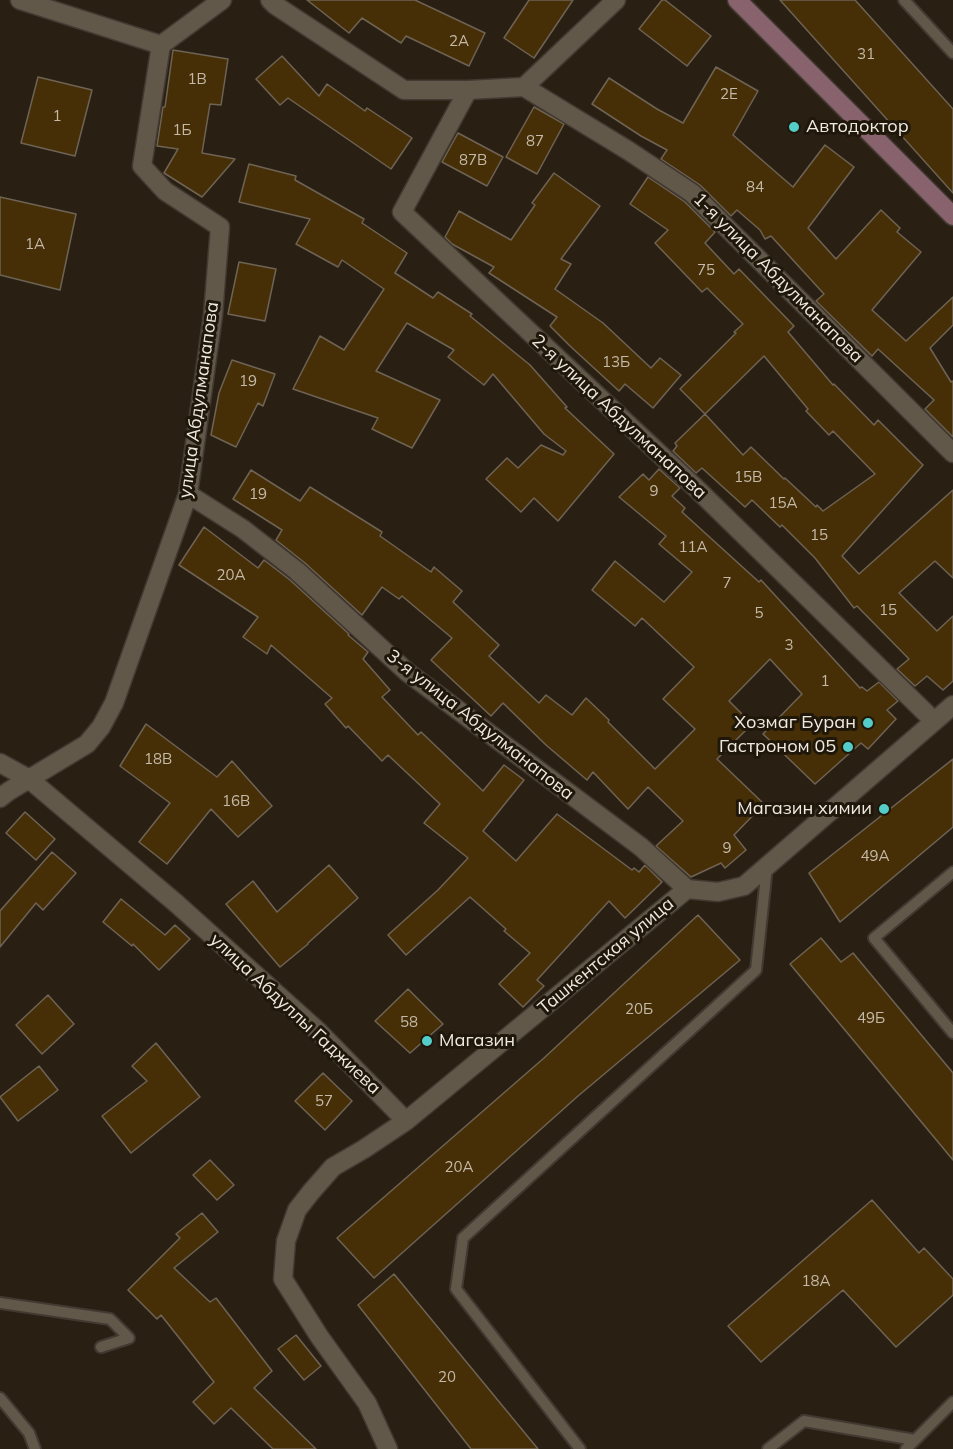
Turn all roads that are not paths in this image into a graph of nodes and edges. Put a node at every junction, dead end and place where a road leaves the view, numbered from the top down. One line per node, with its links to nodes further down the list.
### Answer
1 (20, 0): 7 (street)
2 (222, 0): 7 (street)
3 (270, 0): 10 (street)
4 (616, 0): 9 (street)
5 (737, 0): 11 (main road)
6 (904, 0): 8 (lane)
7 (161, 45): 13 (street, улица Абдулманапова)
8 (953, 53)
9 (525, 87): 10 (street); 12 (street, 1-я улица Абдулманапова)
10 (468, 90): 15 (street, 2-я улица Абдулманапова)
11 (953, 216)
12 (953, 453)
13 (188, 495): 17 (street, улица Абдулманапова); 21 (street, 3-я улица Абдулманапова)
14 (953, 705): 15 (street, Ташкентская улица)
15 (934, 722): 19 (street, Ташкентская улица)
16 (0, 763): 17 (street, улица Абдуллы Гаджиева)
17 (29, 779): 18 (street, улица Абдулманапова); 23 (street, улица Абдуллы Гаджиева)
18 (0, 798)
19 (767, 866): 21 (street, Ташкентская улица); 31 (lane)
20 (953, 872): 22 (lane)
21 (687, 889): 23 (street, Ташкентская улица)
22 (953, 1033)
23 (406, 1122): 30 (street)
24 (0, 1303): 25 (lane)
25 (101, 1347)
26 (0, 1398): 29 (lane)
27 (952, 1404): 28 (lane)
28 (915, 1440): 32 (lane); 33 (lane)
29 (35, 1449)
30 (388, 1449)
31 (580, 1449)
32 (768, 1449)
33 (906, 1449)

